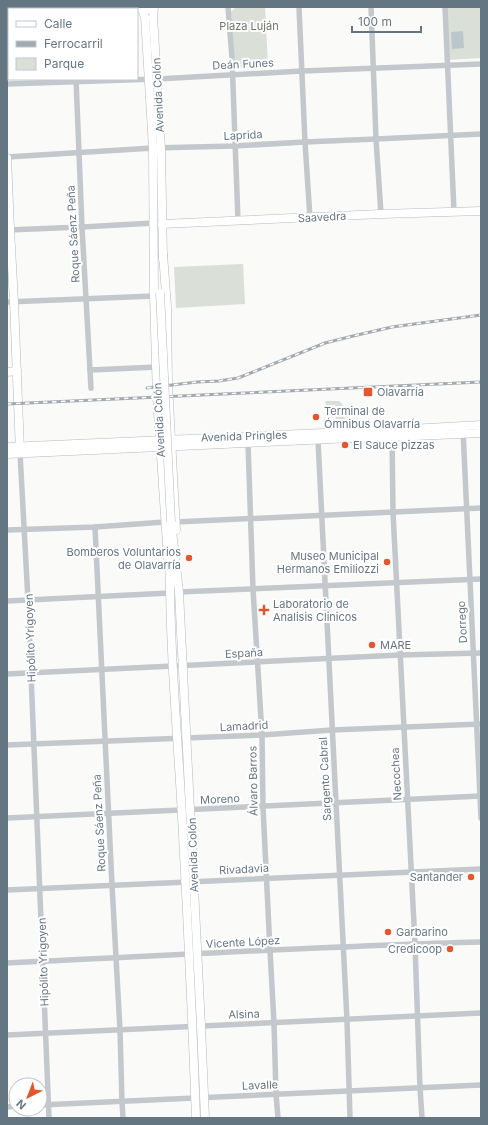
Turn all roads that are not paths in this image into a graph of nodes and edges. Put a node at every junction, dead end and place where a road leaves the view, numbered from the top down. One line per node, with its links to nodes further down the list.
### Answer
1 (30, 7): 6 (main road)
2 (228, 7): 13 (street)
3 (299, 7): 12 (street)
4 (371, 7): 11 (street)
5 (445, 7): 10 (street)
6 (7, 8)
7 (140, 8): 8 (main road); 15 (main road, Avenida Colón)
8 (155, 8): 15 (main road, Avenida Colón)
9 (481, 64): 10 (street, Deán Funes)
10 (447, 66): 11 (street, Deán Funes); 19 (street)
11 (373, 67): 12 (street, Deán Funes); 20 (street)
12 (302, 70): 13 (street, Deán Funes); 21 (street)
13 (232, 75): 15 (street, Deán Funes); 22 (street)
14 (138, 79): 15 (street, Deán Funes)
15 (153, 79): 23 (main road, Avenida Colón)
16 (76, 80): 17 (street, Deán Funes); 24 (street, Roque Sáenz Peña)
17 (7, 84)
18 (481, 134): 19 (street, Laprida)
19 (450, 135): 20 (street, Laprida); 27 (street)
20 (376, 139): 21 (street, Laprida); 28 (street)
21 (305, 142): 22 (street, Laprida); 29 (street)
22 (234, 146): 23 (street, Laprida); 30 (street)
23 (157, 149): 24 (street, Laprida); 31 (main road, Avenida Colón); 32 (main road, Avenida Colón)
24 (79, 153): 25 (street, Laprida); 33 (street, Roque Sáenz Peña)
25 (7, 158): 34 (main road, Hipólito Yrigoyen)
26 (481, 211): 27 (main road, Saavedra)
27 (454, 212): 28 (main road, Saavedra)
28 (381, 214): 29 (main road, Saavedra)
29 (310, 218): 30 (main road, Saavedra)
30 (238, 221): 32 (main road, Saavedra)
31 (154, 223): 33 (street); 36 (main road, Avenida Colón)
32 (162, 224): 35 (main road, Avenida Colón)
33 (82, 227): 34 (street); 37 (street, Roque Sáenz Peña)
34 (8, 230): 38 (main road, Hipólito Yrigoyen)
35 (163, 254): 36 (main road, Avenida Colón); 50 (main road, Avenida Colón)
36 (157, 295): 37 (street); 39 (main road, Avenida Colón); 60 (main road, Avenida Colón, bridge)
37 (86, 299): 38 (street); 40 (street, Roque Sáenz Peña)
38 (11, 302): 41 (main road, Hipólito Yrigoyen)
39 (157, 367): 40 (street); 49 (main road, Avenida Colón)
40 (90, 370): 43 (street, Roque Sáenz Peña)
41 (17, 371): 42 (main road); 53 (main road, Hipólito Yrigoyen)
42 (7, 372)
43 (91, 388)
44 (481, 425): 45 (main road, Avenida Pringles)
45 (463, 430): 46 (main road, Avenida Pringles); 47 (main road, Avenida Pringles); 56 (street, Dorrego)
46 (481, 433)
47 (392, 434): 48 (main road, Avenida Pringles); 50 (main road, Avenida Pringles); 57 (street, Necochea)
48 (318, 440): 51 (main road, Avenida Pringles); 58 (street, Sargento Cabral)
49 (160, 443): 50 (main road, Avenida Pringles); 53 (main road, Avenida Pringles); 60 (main road, Avenida Colón)
50 (172, 443): 51 (main road, Avenida Pringles); 60 (main road, Avenida Colón)
51 (248, 443): 59 (street, Álvaro Barros)
52 (7, 447): 53 (main road, Avenida Pringles)
53 (20, 450): 54 (main road, Avenida Pringles); 62 (street, Hipólito Yrigoyen)
54 (7, 454)
55 (481, 508): 56 (street)
56 (467, 509): 57 (street); 65 (street, Dorrego)
57 (393, 512): 58 (street); 66 (street, Necochea)
58 (322, 515): 59 (street); 67 (street, Sargento Cabral)
59 (251, 519): 60 (street); 68 (street, Álvaro Barros)
60 (170, 522): 61 (street); 69 (main road, Avenida Colón); 70 (main road, Avenida Colón)
61 (95, 527): 62 (street); 71 (street, Roque Sáenz Peña)
62 (25, 529): 63 (street); 72 (street, Hipólito Yrigoyen)
63 (7, 530)
64 (481, 579): 65 (street)
65 (470, 580): 66 (street); 74 (street, Dorrego)
66 (397, 583): 67 (street); 76 (street, Necochea)
67 (326, 586): 68 (street); 77 (street, Sargento Cabral)
68 (253, 589): 69 (street); 78 (street, Álvaro Barros)
69 (179, 592): 80 (main road, Avenida Colón)
70 (170, 593): 71 (street); 79 (main road, Avenida Colón)
71 (99, 597): 72 (street); 81 (street, Roque Sáenz Peña)
72 (28, 600): 73 (street); 82 (street, Hipólito Yrigoyen)
73 (7, 601)
74 (474, 653): 75 (street, España); 76 (street, España); 84 (street, Dorrego)
75 (481, 653)
76 (400, 655): 77 (street, España); 85 (street, Necochea)
77 (329, 658): 78 (street, España); 86 (street, Sargento Cabral)
78 (258, 662): 80 (street, España); 87 (street, Álvaro Barros)
79 (173, 665): 80 (street, España); 81 (street, España); 89 (main road, Avenida Colón)
80 (183, 666): 88 (main road, Avenida Colón)
81 (102, 669): 82 (street, España); 90 (street, Roque Sáenz Peña)
82 (31, 672): 83 (street, España); 91 (street, Hipólito Yrigoyen)
83 (7, 674)
84 (479, 724): 85 (street, Lamadrid); 93 (street, Dorrego)
85 (404, 727): 86 (street, Lamadrid); 94 (street, Necochea)
86 (332, 730): 87 (street, Lamadrid); 95 (street, Sargento Cabral)
87 (262, 735): 88 (street, Lamadrid); 96 (street, Álvaro Barros)
88 (187, 738): 89 (street, Lamadrid); 98 (main road, Avenida Colón)
89 (177, 739): 90 (street, Lamadrid); 97 (main road, Avenida Colón)
90 (105, 741): 91 (street, Lamadrid); 99 (street, Roque Sáenz Peña)
91 (34, 744): 92 (street, Lamadrid); 100 (street, Hipólito Yrigoyen)
92 (7, 746)
93 (481, 796): 94 (street, Moreno); 102 (street, Dorrego)
94 (407, 799): 95 (street, Moreno); 104 (street, Necochea)
95 (336, 803): 96 (street, Moreno); 105 (street, Sargento Cabral)
96 (263, 807): 98 (street, Moreno); 106 (street, Álvaro Barros)
97 (181, 810): 98 (street, Moreno); 99 (street, Moreno); 108 (main road, Avenida Colón)
98 (191, 810): 107 (main road, Avenida Colón)
99 (108, 813): 100 (street, Moreno); 109 (street, Roque Sáenz Peña)
100 (36, 816): 101 (street, Moreno); 110 (street, Hipólito Yrigoyen)
101 (7, 818)
102 (481, 818)
103 (481, 869): 104 (street, Rivadavia)
104 (411, 872): 105 (street, Rivadavia); 113 (street, Necochea)
105 (340, 875): 106 (street, Rivadavia); 114 (street, Sargento Cabral)
106 (267, 878): 107 (street, Rivadavia); 115 (street, Álvaro Barros)
107 (193, 881): 108 (street, Rivadavia); 117 (main road, Avenida Colón)
108 (184, 882): 109 (street, Rivadavia); 116 (main road, Avenida Colón)
109 (112, 885): 110 (street, Rivadavia); 118 (street, Roque Sáenz Peña)
110 (40, 888): 111 (street, Rivadavia); 119 (street, Hipólito Yrigoyen)
111 (7, 890)
112 (481, 942): 113 (street, Vicente López)
113 (415, 944): 114 (street, Vicente López); 122 (street, Necochea)
114 (344, 947): 115 (street, Vicente López); 123 (street, Sargento Cabral)
115 (270, 950): 117 (street, Vicente López); 124 (street, Álvaro Barros)
116 (188, 954): 117 (street, Vicente López); 118 (street, Vicente López); 125 (main road, Avenida Colón)
117 (197, 954): 125 (main road, Avenida Colón)
118 (116, 958): 119 (street, Vicente López); 126 (street, Roque Sáenz Peña)
119 (44, 961): 120 (street, Vicente López); 127 (street, Hipólito Yrigoyen)
120 (7, 963)
121 (481, 1013): 122 (street, Alsina)
122 (417, 1016): 123 (street, Alsina); 130 (street, Necochea)
123 (348, 1020): 124 (street, Alsina); 131 (street, Sargento Cabral)
124 (274, 1023): 125 (street, Alsina); 132 (street, Álvaro Barros)
125 (197, 1026): 126 (street, Alsina); 133 (main road, Avenida Colón)
126 (120, 1030): 127 (street, Alsina); 134 (street, Roque Sáenz Peña)
127 (46, 1033): 128 (street, Alsina); 135 (street, Hipólito Yrigoyen)
128 (7, 1035)
129 (481, 1085): 130 (street, Lavalle)
130 (420, 1088): 131 (street, Lavalle); 142 (street, Necochea)
131 (349, 1091): 132 (street, Lavalle); 141 (street, Sargento Cabral)
132 (276, 1094): 133 (street, Lavalle); 140 (street, Álvaro Barros)
133 (200, 1098): 134 (street, Lavalle); 138 (main road, Avenida Colón); 139 (main road, Avenida Colón)
134 (122, 1102): 135 (street, Lavalle); 137 (street, Roque Sáenz Peña)
135 (49, 1104): 136 (street, Hipólito Yrigoyen)
136 (49, 1118)
137 (123, 1118)
138 (196, 1118)
139 (205, 1118)
140 (278, 1118)
141 (350, 1118)
142 (422, 1118)

